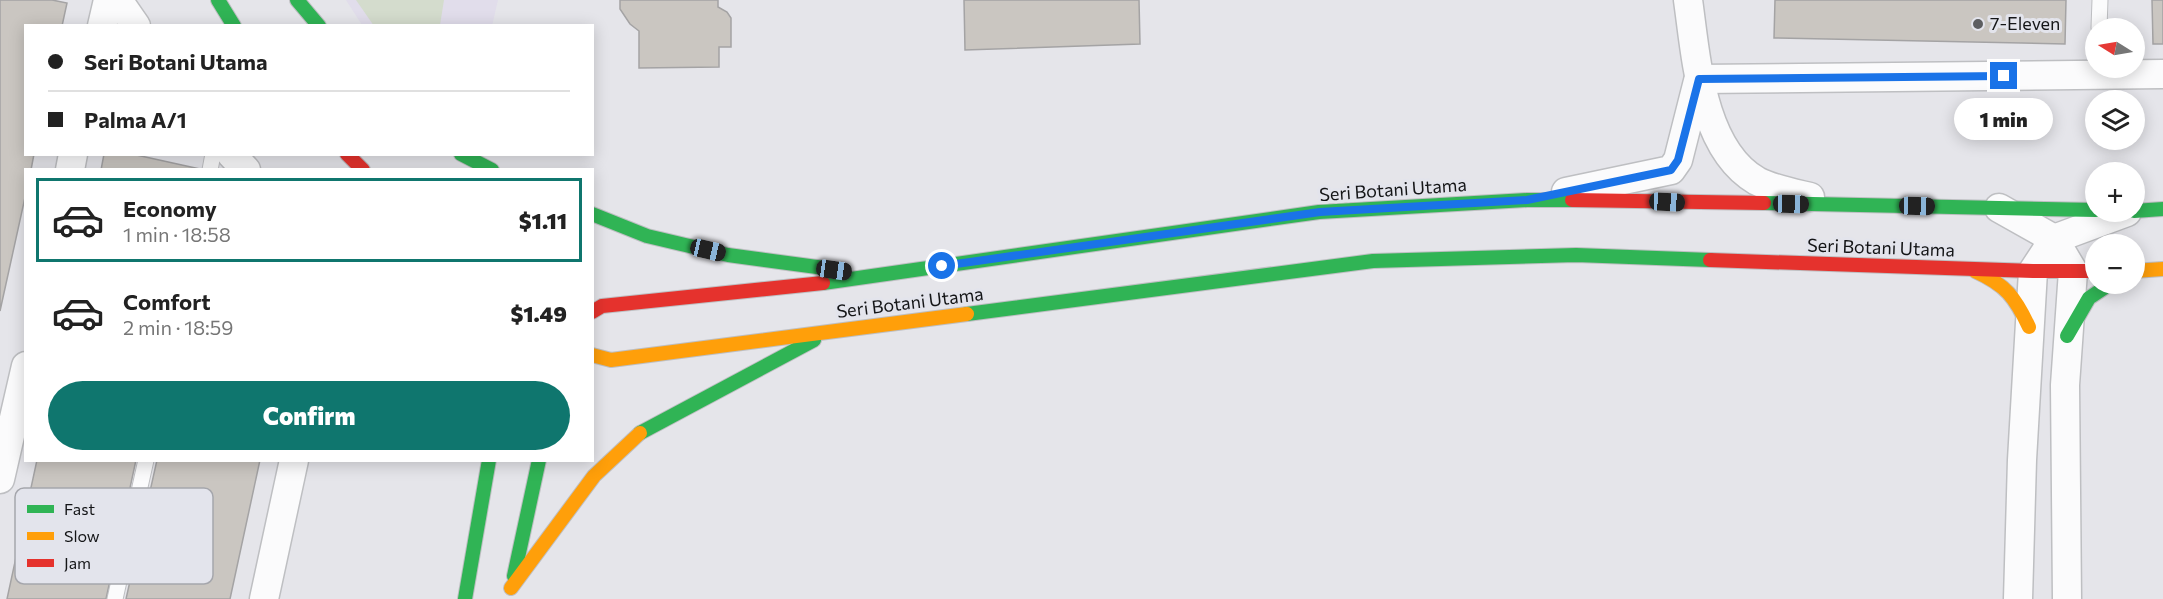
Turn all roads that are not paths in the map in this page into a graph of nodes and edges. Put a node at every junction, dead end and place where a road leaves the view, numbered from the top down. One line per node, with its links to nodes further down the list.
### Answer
1 (108, 0): 8 (street)
2 (118, 0): 9 (street)
3 (218, 0): 10 (main road)
4 (297, 0): 11 (main road)
5 (1688, 0): 15 (street)
6 (2100, 0): 7 (lane)
7 (2099, 18)
8 (102, 24)
9 (135, 24)
10 (233, 24)
11 (317, 24)
12 (2085, 71): 15 (street)
13 (2145, 73): 14 (street)
14 (2163, 74)
15 (1699, 79): 22 (street); 23 (street)
16 (233, 156): 19 (street)
17 (347, 156): 20 (main road)
18 (457, 162): 21 (main road)
19 (244, 168)
20 (361, 168)
21 (483, 168)
22 (1527, 200): 23 (main road, Seri Botani Utama); 36 (main road, Seri Botani Utama)
23 (1855, 205): 24 (main road, Seri Botani Utama)
24 (1999, 208): 26 (main road, Seri Botani Utama); 30 (street)
25 (2163, 209): 27 (main road)
26 (2085, 210)
27 (2145, 210)
28 (594, 215): 36 (main road)
29 (2100, 222): 30 (street)
30 (2054, 239): 33 (street); 34 (street)
31 (1970, 269): 33 (main road, Seri Botani Utama); 39 (main road); 40 (main road, Seri Botani Utama)
32 (2163, 269): 35 (main road)
33 (2033, 271): 34 (main road, Seri Botani Utama); 39 (street)
34 (2084, 271): 41 (street)
35 (2145, 271)
36 (876, 276): 38 (main road, Seri Botani Utama)
37 (2092, 294): 41 (main road)
38 (594, 311)
39 (2029, 327): 57 (street)
40 (829, 332): 42 (main road, Seri Botani Utama); 53 (main road)
41 (2067, 336): 58 (street)
42 (594, 356)
43 (24, 375): 49 (street)
44 (146, 462): 50 (lane)
45 (294, 462): 55 (street)
46 (489, 462): 51 (main road)
47 (539, 462): 53 (main road)
48 (473, 471): 51 (main road)
49 (0, 479)
50 (140, 488)
51 (475, 535): 56 (main road)
52 (118, 584): 54 (lane)
53 (510, 593)
54 (115, 599)
55 (264, 599)
56 (465, 599)
57 (2018, 599)
58 (2067, 599)

